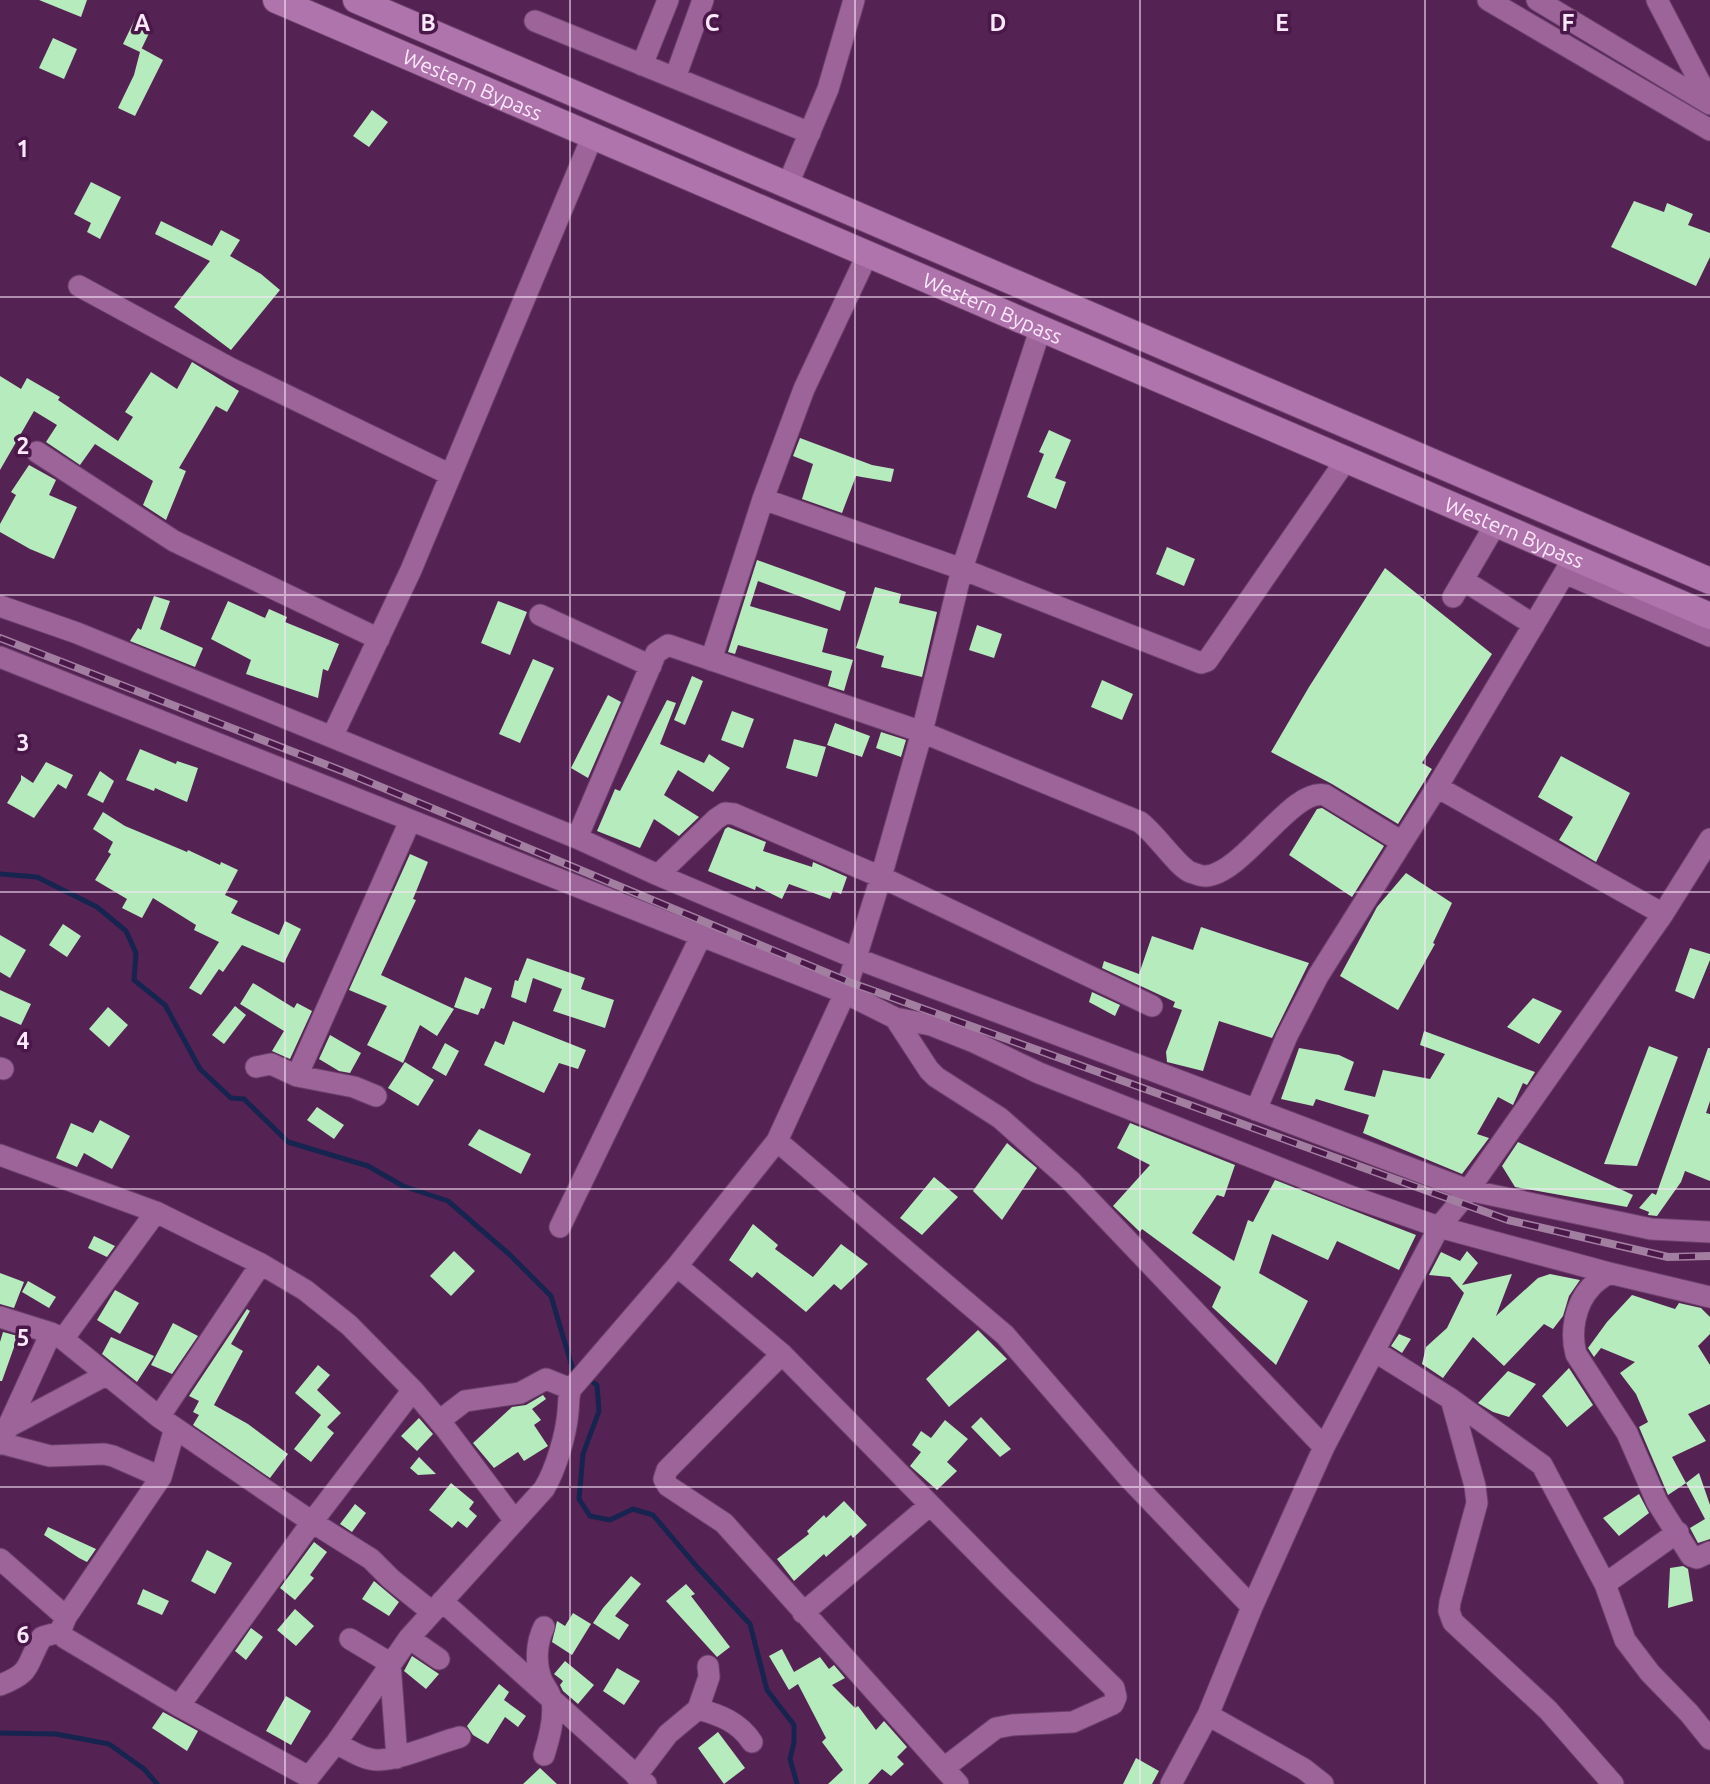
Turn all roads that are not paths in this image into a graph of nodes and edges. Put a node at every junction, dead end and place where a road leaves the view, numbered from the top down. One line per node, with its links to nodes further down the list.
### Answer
1 (276, 0): 15 (main road, Western Bypass)
2 (356, 0): 16 (main road, Western Bypass)
3 (668, 0): 10 (street)
4 (703, 0): 11 (street)
5 (854, 0): 14 (street)
6 (1488, 0): 13 (street)
7 (1537, 0): 12 (street)
8 (1657, 0): 12 (street)
9 (535, 21): 10 (street)
10 (642, 65): 11 (street)
11 (675, 78): 14 (street)
12 (1710, 103)
13 (1710, 130)
14 (810, 133): 16 (street)
15 (593, 135): 17 (main road, Western Bypass); 22 (street)
16 (788, 184): 27 (main road, Western Bypass)
17 (868, 253): 19 (main road, Western Bypass); 23 (street)
18 (79, 286): 22 (street)
19 (1041, 327): 21 (main road, Western Bypass); 26 (street)
20 (37, 452): 33 (street)
21 (1346, 460): 24 (main road, Western Bypass); 26 (street)
22 (451, 475): 33 (street)
23 (763, 499): 26 (street); 35 (street)
24 (1495, 525): 25 (main road, Western Bypass); 31 (street)
25 (1569, 566): 30 (main road, Western Bypass); 31 (street); 32 (street)
26 (962, 569): 37 (street)
27 (1710, 581)
28 (0, 606): 38 (street)
29 (540, 615): 36 (street)
30 (1710, 616)
31 (1534, 625): 39 (street)
32 (1710, 636)
33 (379, 639): 38 (street)
34 (0, 657): 40 (street)
35 (711, 660): 36 (street); 37 (street)
36 (651, 666): 41 (street)
37 (922, 732): 43 (street); 45 (street)
38 (332, 737): 41 (street)
39 (1437, 787): 43 (street); 46 (street)
40 (410, 821): 47 (street); 53 (street)
41 (577, 838): 44 (street)
42 (1710, 839): 46 (street)
43 (1402, 842): 55 (street)
44 (658, 875): 45 (street); 48 (street)
45 (881, 877): 48 (street); 50 (street)
46 (1663, 914): 58 (street)
47 (701, 936): 49 (street); 60 (street)
48 (855, 958): 49 (street); 55 (street)
49 (845, 993): 51 (street); 56 (street)
50 (1152, 1006)
51 (895, 1018): 61 (street); 78 (street)
52 (256, 1067): 53 (street)
53 (297, 1076): 54 (street)
54 (376, 1096)
55 (1256, 1110): 58 (street)
56 (777, 1141): 64 (street); 88 (street)
57 (0, 1155): 59 (street)
58 (1468, 1190): 61 (street); 62 (street)
59 (156, 1212): 63 (street); 68 (street)
60 (560, 1227)
61 (1439, 1227): 65 (street); 69 (street)
62 (1710, 1232)
63 (261, 1264): 73 (street); 76 (street)
64 (677, 1266): 70 (street); 72 (street)
65 (1609, 1273): 66 (street); 83 (street)
66 (1710, 1297)
67 (0, 1317): 68 (street)
68 (57, 1336): 71 (street); 77 (street)
69 (1376, 1352): 74 (street); 78 (street)
70 (782, 1354): 80 (street); 89 (street)
71 (106, 1375): 76 (street); 77 (street)
72 (571, 1389): 75 (street); 81 (street)
73 (413, 1390): 75 (street); 82 (street)
74 (1451, 1399): 86 (street); 113 (street)
75 (439, 1421): 81 (street)
76 (167, 1423): 79 (street); 82 (street)
77 (3, 1438): 79 (street)
78 (1325, 1447): 88 (street)
79 (162, 1476): 90 (street)
80 (930, 1505): 89 (street); 108 (street)
81 (515, 1521): 87 (street)
82 (312, 1522): 87 (street); 99 (street)
83 (1678, 1532): 84 (street); 86 (street)
84 (1710, 1552)
85 (0, 1559): 90 (street)
86 (1605, 1584): 103 (street)
87 (437, 1607): 92 (street); 98 (street)
88 (1252, 1607): 101 (street)
89 (803, 1613): 108 (street)
90 (63, 1625): 97 (street); 99 (street)
91 (544, 1627): 98 (street)
92 (409, 1638): 94 (street); 95 (street)
93 (350, 1639): 95 (street)
94 (439, 1659)
95 (390, 1663): 105 (street); 107 (street)
96 (708, 1666): 100 (street)
97 (0, 1685)
98 (552, 1700): 106 (street); 109 (street)
99 (179, 1706): 105 (street)
100 (698, 1709): 104 (street); 109 (street)
101 (1208, 1715): 111 (street); 112 (street)
102 (460, 1737): 107 (street)
103 (1710, 1739)
104 (752, 1742)
105 (336, 1744): 107 (street)
106 (544, 1755)
107 (397, 1758)
108 (944, 1768): 110 (street)
109 (641, 1780)
110 (958, 1784)
111 (1171, 1784)
112 (1323, 1784)
113 (1613, 1784)

